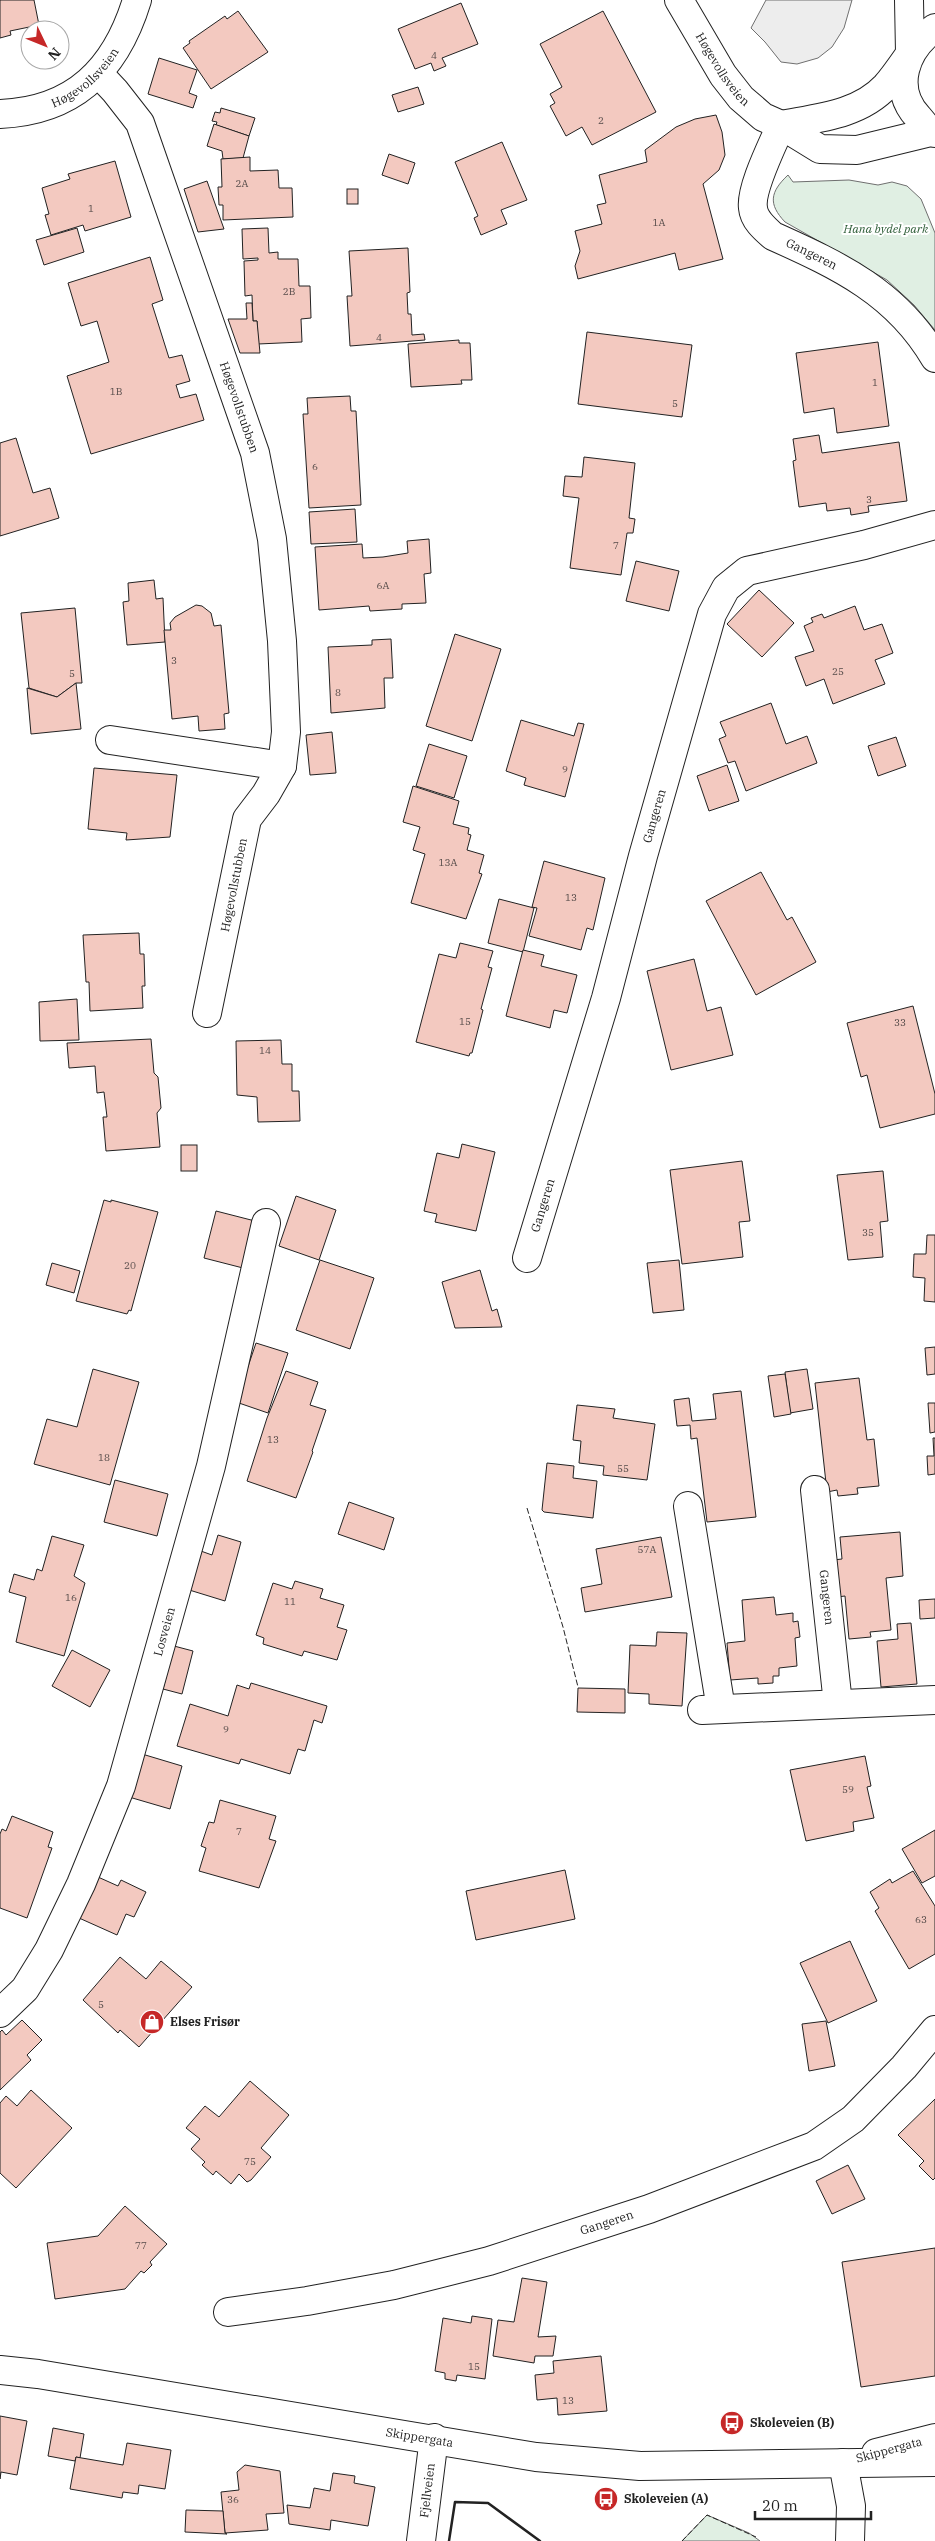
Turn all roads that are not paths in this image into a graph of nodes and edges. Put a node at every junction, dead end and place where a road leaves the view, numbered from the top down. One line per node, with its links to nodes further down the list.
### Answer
1 (137, 0): 6 (street, Høgevollsveien)
2 (679, 0): 8 (street, Høgevollsveien)
3 (909, 0): 5 (street)
4 (935, 28): 5 (street)
5 (908, 56): 8 (street); 9 (street)
6 (99, 74): 7 (street, Høgevollsveien); 13 (street, Høgevollstubben)
7 (0, 114)
8 (781, 125): 9 (street, Høgevollsveien); 10 (street, Gangeren)
9 (933, 132)
10 (935, 358)
11 (935, 526): 16 (street, Gangeren)
12 (110, 740): 13 (street)
13 (282, 766): 14 (street, Høgevollstubben)
14 (207, 1013)
15 (266, 1223): 21 (street, Losveien)
16 (527, 1258)
17 (815, 1490): 20 (street, Gangeren)
18 (688, 1506): 20 (street)
19 (935, 1700): 20 (street)
20 (838, 1704)
21 (0, 2013)
22 (935, 2030): 23 (street, Gangeren)
23 (228, 2312)
24 (0, 2370): 25 (street, Skippergata)
25 (434, 2438): 28 (street, Skippergata); 29 (street, Fjellveien)
26 (935, 2438): 28 (street, Skippergata)
27 (935, 2462): 28 (street, Skippergata)
28 (843, 2463): 30 (street)
29 (421, 2541)
30 (850, 2541)

